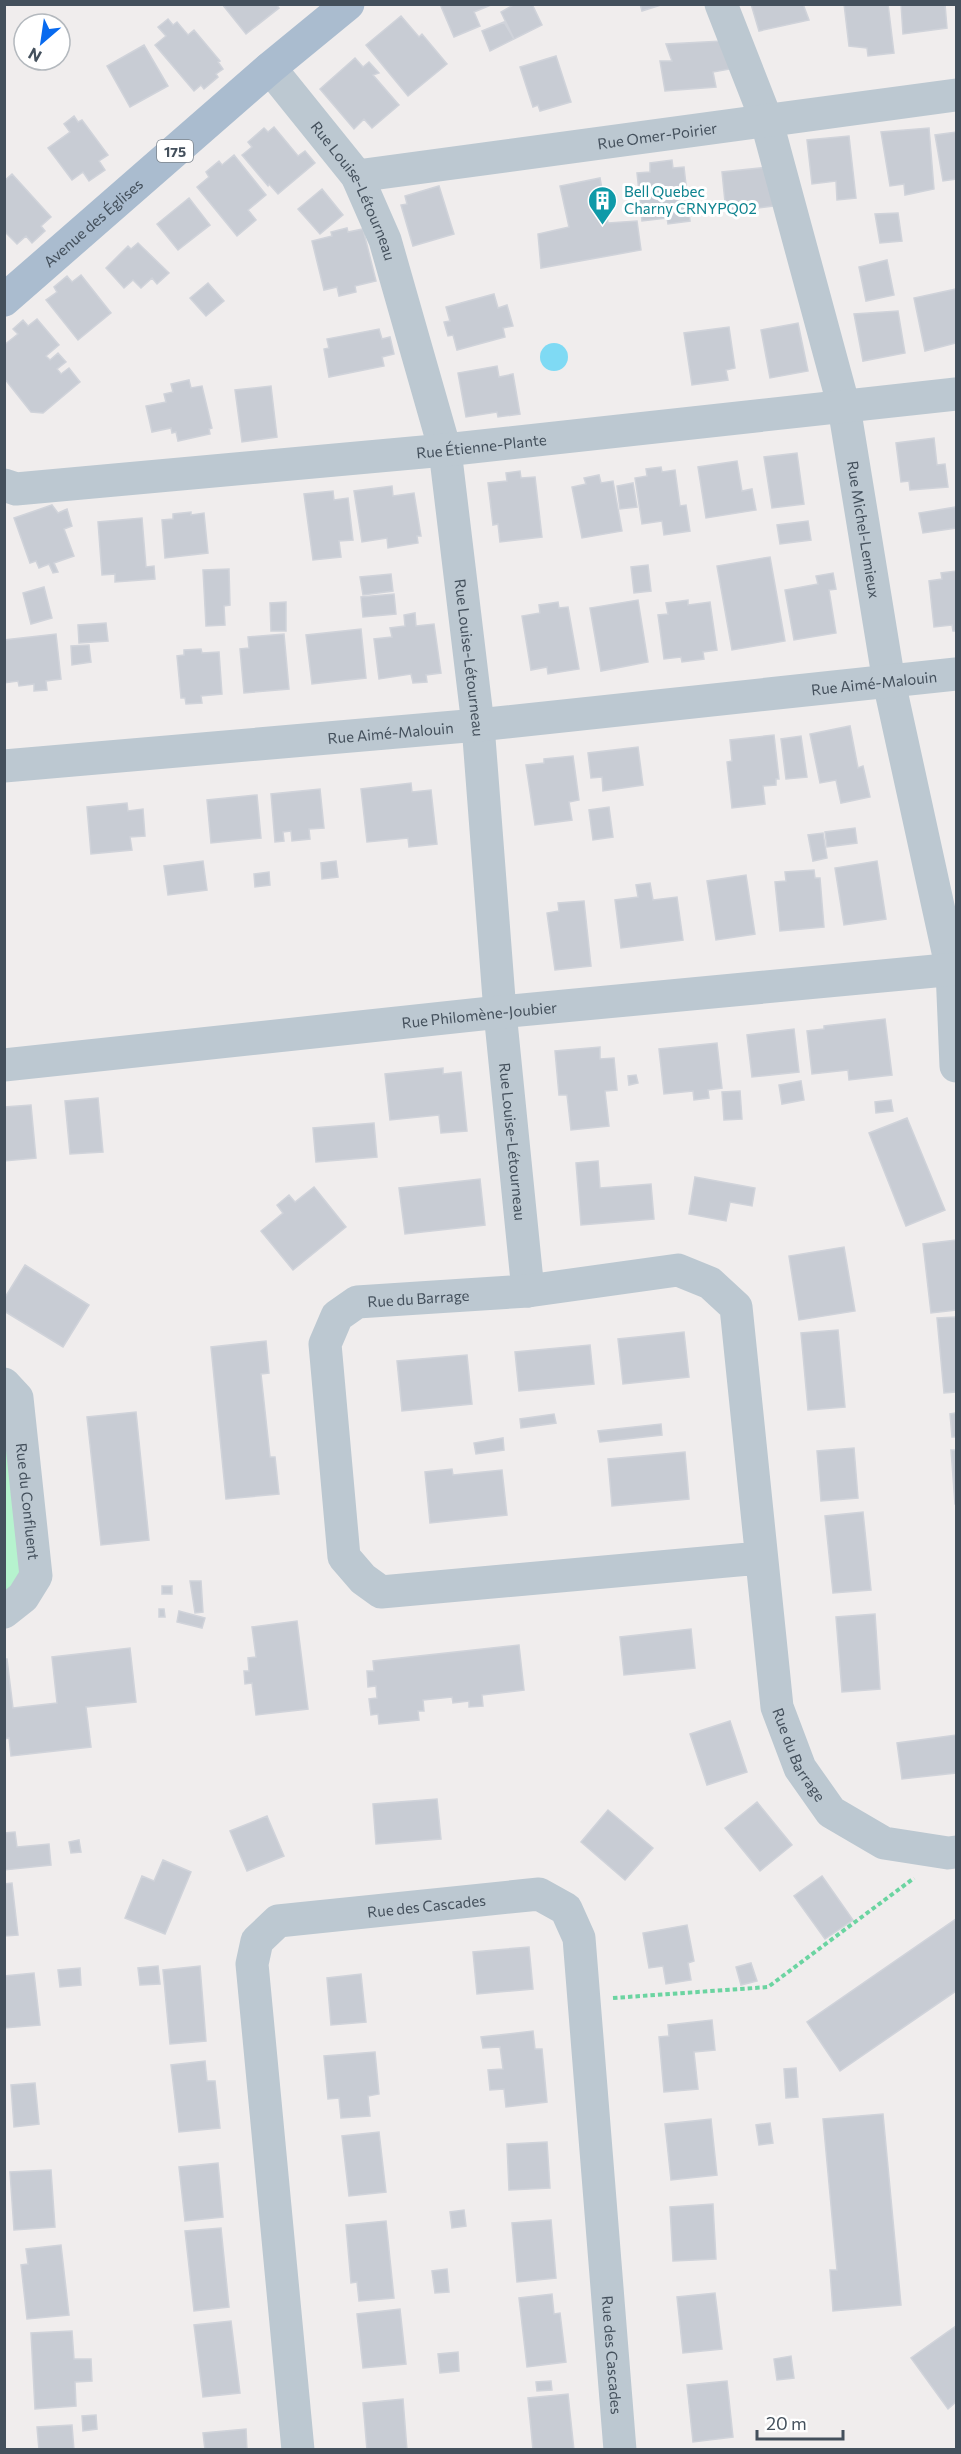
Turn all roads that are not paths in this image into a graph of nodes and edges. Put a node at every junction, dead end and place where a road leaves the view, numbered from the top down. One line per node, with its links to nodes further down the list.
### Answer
1 (348, 4): 3 (main road, Avenue des Églises / 175)
2 (721, 4): 5 (street, Rue Michel-Lemieux)
3 (270, 68): 6 (street, Rue Louise-Létourneau); 7 (main road, Avenue des Églises / 175)
4 (957, 95): 5 (street, Rue Omer-Poirier)
5 (766, 119): 6 (street, Rue Omer-Poirier); 9 (street, Rue Michel-Lemieux)
6 (357, 176): 10 (street, Rue Louise-Létourneau)
7 (4, 300)
8 (957, 393): 9 (street, Rue Étienne-Plante)
9 (844, 407): 10 (street, Rue Étienne-Plante); 13 (street, Rue Michel-Lemieux)
10 (445, 450): 11 (street, Rue Étienne-Plante); 14 (street, Rue Louise-Létourneau)
11 (4, 485)
12 (957, 674): 13 (street, Rue Aimé-Malouin)
13 (889, 682): 14 (street, Rue Aimé-Malouin); 16 (street, Rue Michel-Lemieux)
14 (478, 725): 15 (street, Rue Aimé-Malouin); 17 (street, Rue Louise-Létourneau)
15 (4, 766)
16 (954, 969): 17 (street, Rue Philomène-Joubier); 19 (street, Rue Michel-Lemieux)
17 (500, 1012): 18 (street, Rue Philomène-Joubier); 20 (street, Rue Louise-Létourneau)
18 (4, 1065)
19 (957, 1066)
20 (528, 1291): 22 (street, Rue du Barrage); 22 (street, Rue du Barrage)
21 (4, 1384): 23 (street, Rue du Confluent)
22 (760, 1558): 24 (street, Rue du Barrage)
23 (4, 1612)
24 (952, 1852)
25 (298, 2450): 26 (street, Rue des Cascades)
26 (620, 2450)

